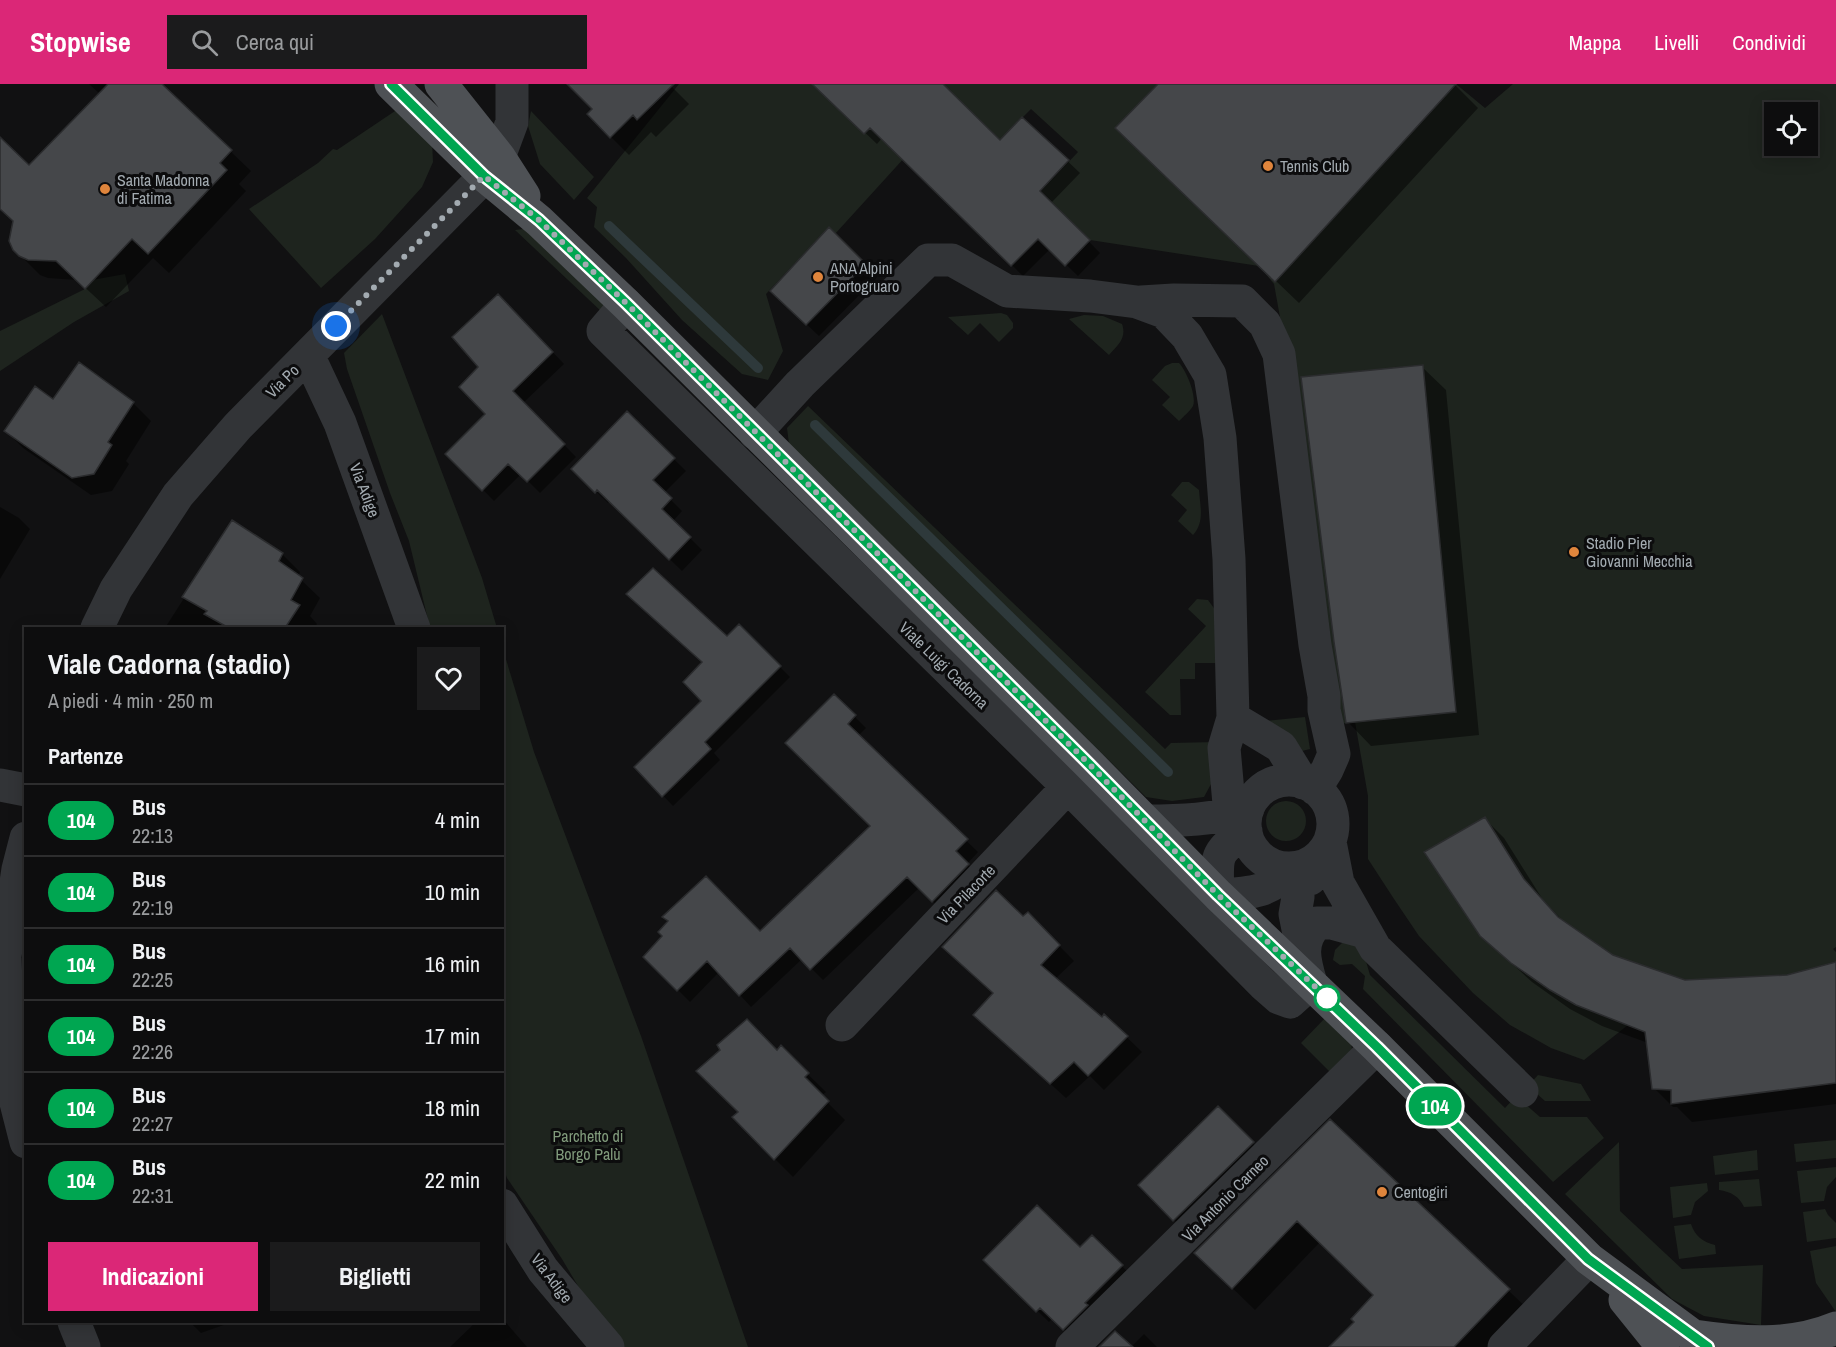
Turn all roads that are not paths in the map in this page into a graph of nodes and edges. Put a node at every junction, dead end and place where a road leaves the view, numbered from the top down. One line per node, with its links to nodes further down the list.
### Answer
1 (392, 84): 4 (main road, Viale Luigi Cadorna)
2 (441, 84): 4 (main road, Viale Luigi Cadorna)
3 (512, 84): 4 (street)
4 (492, 167): 6 (main road, Viale Luigi Cadorna); 7 (street, Via Po)
5 (1137, 302): 8 (street); 11 (street); 14 (street)
6 (626, 303): 8 (main road, Viale Luigi Cadorna); 12 (street, Viale Luigi Cadorna)
7 (308, 355): 9 (street, Via Po); 10 (street, Via Adige)
8 (755, 433): 12 (main road, Viale Luigi Cadorna)
9 (97, 627)
10 (414, 627)
11 (1233, 718): 14 (street); 16 (street)
12 (1078, 775): 17 (main road, Viale Luigi Cadorna); 23 (street, Viale Luigi Cadorna); 24 (street, Via Pilacorte)
13 (0, 785): 15 (street)
14 (1309, 786): 16 (street); 18 (street)
15 (24, 790)
16 (1241, 819): 17 (street); 20 (street); 21 (street)
17 (1145, 820): 21 (main road, Viale Luigi Cadorna)
18 (1330, 842): 20 (street); 22 (street)
19 (24, 846): 27 (street)
20 (1298, 868): 21 (street); 22 (street); 23 (street)
21 (1218, 895): 23 (main road, Viale Luigi Cadorna)
22 (1360, 923): 23 (street); 26 (street)
23 (1307, 969): 25 (main road, Viale Luigi Cadorna)
24 (842, 1024)
25 (1377, 1047): 29 (main road, Viale Luigi Cadorna); 35 (street, Via Antonio Carneo)
26 (1522, 1091)
27 (24, 1134)
28 (504, 1208): 34 (street, Via Adige)
29 (1595, 1265): 32 (main road, Viale Luigi Cadorna); 36 (street); 37 (main road, Viale Luigi Cadorna)
30 (74, 1323): 33 (street)
31 (1836, 1328): 32 (main road)
32 (1701, 1342)
33 (84, 1347)
34 (608, 1347)
35 (1072, 1347)
36 (1504, 1347)
37 (1663, 1347)

